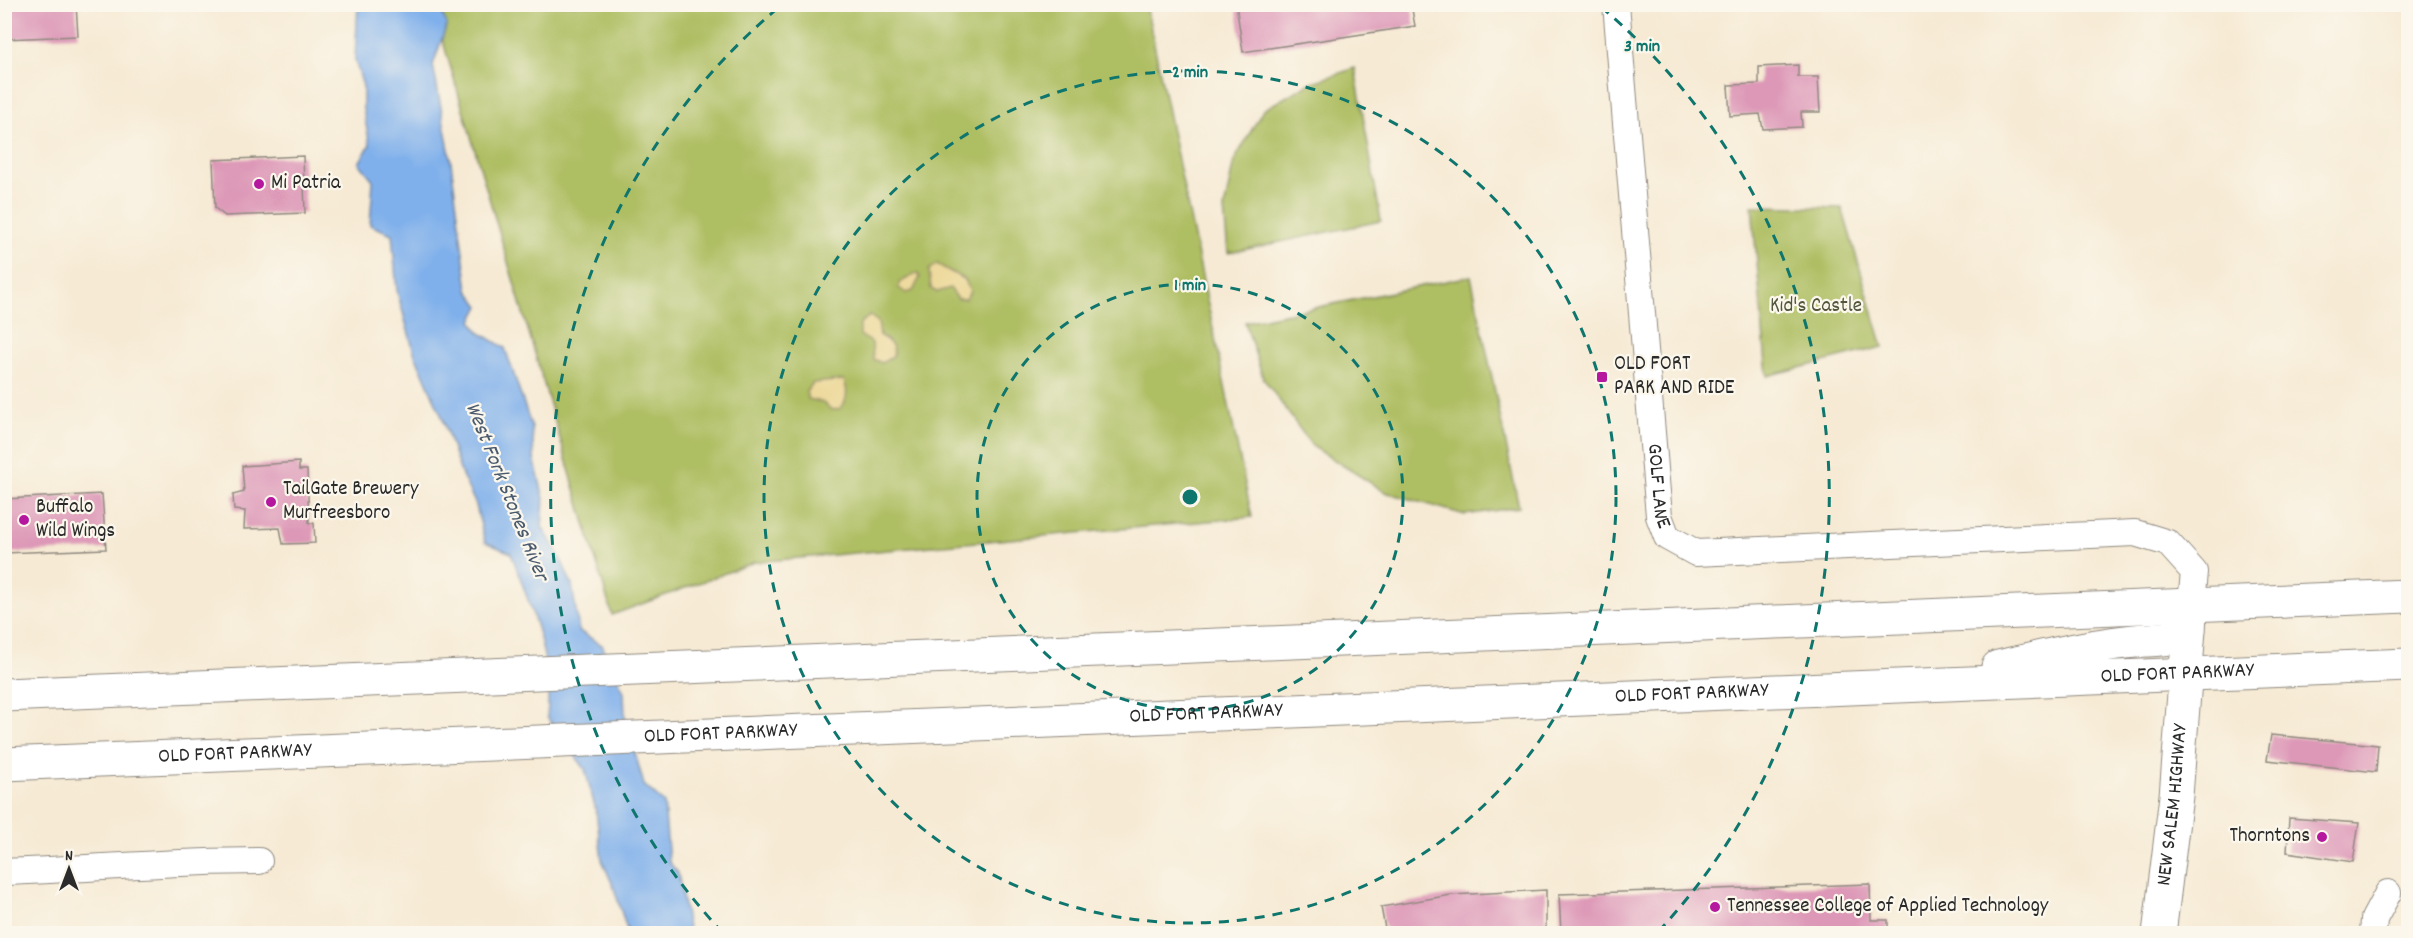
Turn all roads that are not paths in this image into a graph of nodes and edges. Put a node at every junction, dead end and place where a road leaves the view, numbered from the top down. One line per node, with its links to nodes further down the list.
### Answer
1 (1616, 4): 3 (street, GOLF LANE)
2 (2409, 596): 3 (main road)
3 (2190, 616): 5 (main road, NEW SALEM HIGHWAY); 6 (main road); 7 (main road)
4 (2409, 665): 5 (main road, OLD FORT PARKWAY)
5 (2186, 675): 6 (main road, OLD FORT PARKWAY); 12 (main road, NEW SALEM HIGHWAY)
6 (1920, 685): 8 (main road, OLD FORT PARKWAY)
7 (4, 695)
8 (4, 764)
9 (260, 861): 10 (street)
10 (4, 872)
11 (2388, 894): 13 (street)
12 (2159, 933)
13 (2373, 933)

